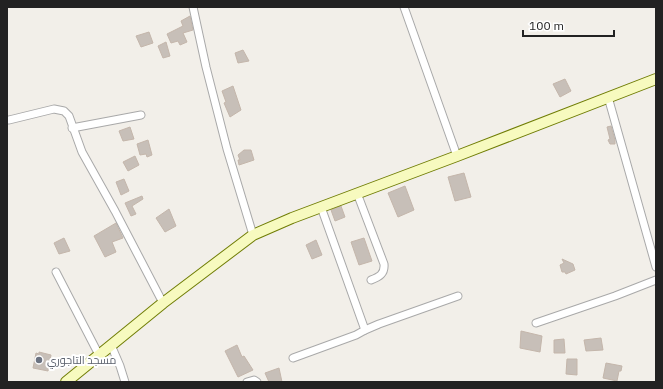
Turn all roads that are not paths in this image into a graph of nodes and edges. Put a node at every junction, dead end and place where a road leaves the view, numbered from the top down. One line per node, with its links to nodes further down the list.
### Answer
1 (193, 7): 11 (street)
2 (404, 7): 8 (street)
3 (656, 79): 4 (street)
4 (608, 97): 8 (street); 12 (street)
5 (141, 115): 7 (street)
6 (7, 120): 7 (street)
7 (72, 128): 17 (street)
8 (457, 156): 9 (street)
9 (357, 193): 10 (street); 14 (street)
10 (321, 207): 11 (street); 19 (street)
11 (253, 235): 17 (street)
12 (656, 267)
13 (56, 272): 21 (street)
14 (371, 280)
15 (656, 280): 18 (street)
16 (458, 296): 19 (street)
17 (163, 303): 20 (street)
18 (536, 323)
19 (365, 330): 22 (street)
20 (111, 345): 21 (street); 24 (street)
21 (99, 355): 23 (street)
22 (293, 358)
23 (66, 382)
24 (125, 382)
25 (247, 382): 26 (street)
26 (257, 382)

